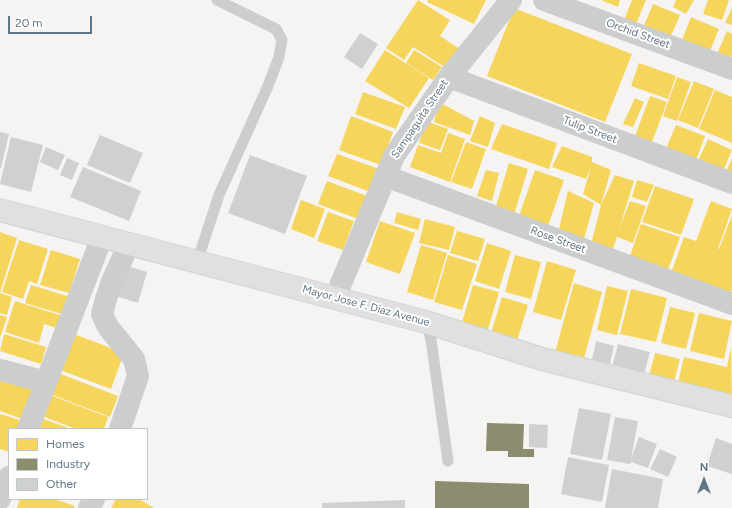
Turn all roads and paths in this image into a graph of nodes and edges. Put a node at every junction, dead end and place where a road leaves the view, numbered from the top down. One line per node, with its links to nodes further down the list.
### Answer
1 (217, 0): 11 (lane)
2 (511, 0): 5 (street, Sampaguita Street)
3 (544, 0): 4 (street, Orchid Street)
4 (732, 69)
5 (449, 77): 6 (street, Sampaguita Street); 7 (street, Tulip Street)
6 (385, 176): 12 (street, Sampaguita Street); 13 (street, Rose Street)
7 (732, 183)
8 (0, 210): 9 (street, Mayor Jose F. Diaz Avenue)
9 (102, 237): 10 (street, Mayor Jose F. Diaz Avenue); 16 (street)
10 (129, 244): 11 (street, Mayor Jose F. Diaz Avenue); 19 (street)
11 (197, 262): 12 (street, Mayor Jose F. Diaz Avenue)
12 (335, 298): 14 (street, Mayor Jose F. Diaz Avenue)
13 (732, 304)
14 (426, 322): 17 (street, Mayor Jose F. Diaz Avenue); 20 (lane)
15 (0, 370): 16 (street)
16 (46, 382): 18 (street)
17 (732, 406)
18 (28, 428)
19 (120, 428)
20 (448, 461)
21 (8, 480): 22 (street)
22 (0, 500)

